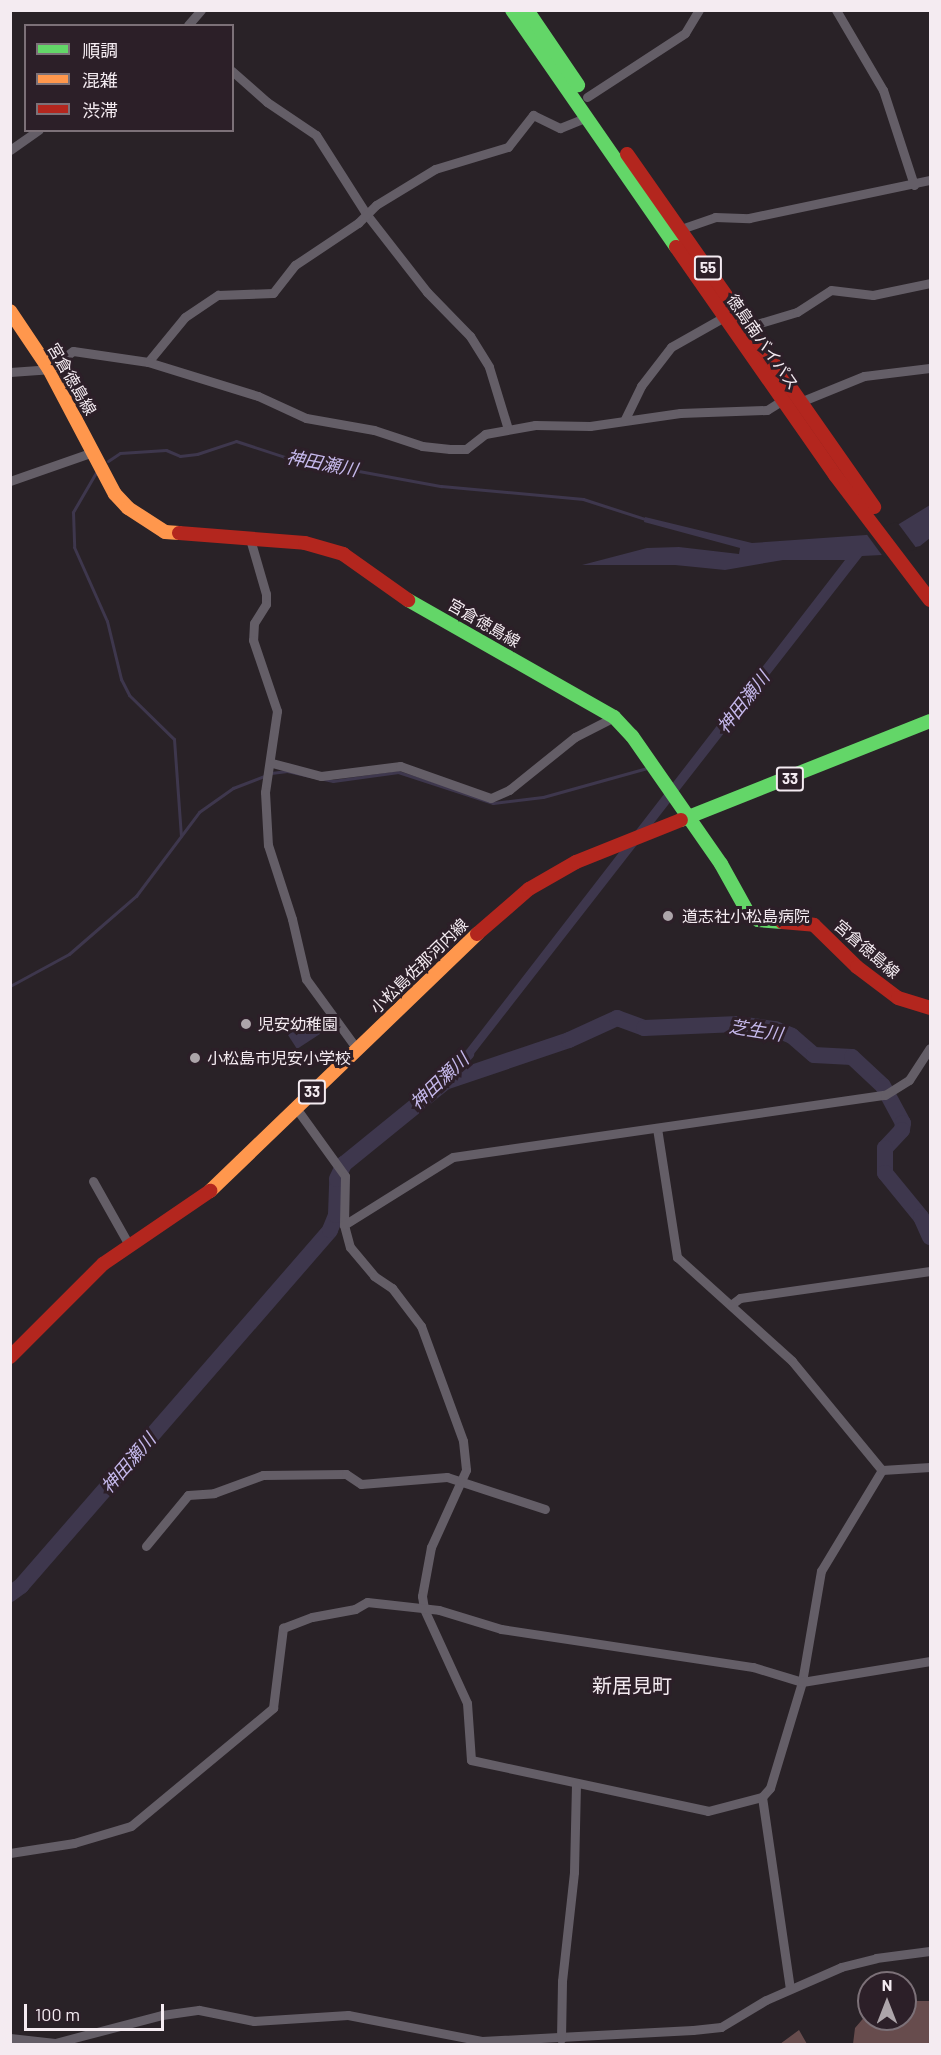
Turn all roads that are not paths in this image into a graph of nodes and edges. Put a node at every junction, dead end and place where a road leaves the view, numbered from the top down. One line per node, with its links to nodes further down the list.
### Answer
1 (201, 10): 6 (street)
2 (512, 10): 9 (main road, 徳島南バイパス / 55)
3 (527, 10): 8 (main road, 徳島南バイパス / 55)
4 (699, 10): 8 (street)
5 (836, 10): 13 (street)
6 (187, 24)
7 (234, 73): 14 (street)
8 (587, 97): 15 (main road, 徳島南バイパス / 55)
9 (586, 117): 14 (street); 15 (main road, 徳島南バイパス / 55)
10 (36, 132): 11 (street)
11 (10, 150)
12 (930, 180): 13 (street)
13 (914, 185): 15 (street)
14 (367, 215): 21 (street); 28 (street)
15 (674, 232): 18 (main road, 徳島南バイパス / 55); 19 (main road, 徳島南バイパス / 55)
16 (930, 283): 19 (street)
17 (10, 311): 23 (main road, 宮倉徳島線)
18 (724, 317): 20 (main road, 徳島南バイパス / 55); 27 (street)
19 (749, 325): 20 (street); 26 (main road, 徳島南バイパス / 55)
20 (737, 334): 25 (main road, 徳島南バイパス / 55)
21 (148, 362): 23 (street); 28 (street)
22 (930, 368): 26 (street)
23 (49, 369): 24 (street); 29 (main road, 宮倉徳島線)
24 (10, 372)
25 (783, 400): 27 (street); 30 (main road, 徳島南バイパス / 55)
26 (800, 402): 30 (main road, 徳島南バイパス / 55)
27 (625, 419): 28 (street)
28 (507, 429)
29 (93, 452): 31 (street); 32 (main road, 宮倉徳島線)
30 (842, 474): 33 (main road, 徳島南バイパス / 55)
31 (10, 481)
32 (250, 539): 36 (main road, 宮倉徳島線); 38 (street)
33 (901, 554): 34 (main road, 徳島南バイパス / 55); 35 (main road, 徳島南バイパス / 55)
34 (930, 580)
35 (930, 600)
36 (614, 717): 38 (street); 39 (main road, 宮倉徳島線)
37 (930, 721): 39 (main road, 小松島佐那河内線 / 33)
38 (272, 763): 41 (street)
39 (688, 820): 40 (main road, 宮倉徳島線); 41 (main road, 小松島佐那河内線 / 33)
40 (930, 1008)
41 (357, 1048): 43 (main road, 小松島佐那河内線 / 33)
42 (930, 1048): 44 (street)
43 (296, 1108): 46 (street); 47 (main road, 小松島佐那河内線 / 33)
44 (657, 1128): 46 (street); 49 (street)
45 (93, 1181): 47 (street)
46 (344, 1225): 53 (street)
47 (129, 1245): 50 (main road, 小松島佐那河内線 / 33)
48 (930, 1271): 49 (street)
49 (732, 1304): 52 (street)
50 (10, 1357)
51 (930, 1467): 52 (street)
52 (882, 1470): 58 (street)
53 (461, 1481): 54 (street); 55 (street); 56 (street)
54 (545, 1509)
55 (146, 1546)
56 (424, 1609): 58 (street); 59 (street); 61 (street)
57 (930, 1661): 58 (street)
58 (802, 1682): 60 (street)
59 (576, 1783): 60 (street); 65 (street)
60 (762, 1797): 63 (street)
61 (10, 1853)
62 (930, 1951): 63 (street)
63 (790, 1988): 65 (street)
64 (10, 2038): 65 (street)
65 (561, 2039)

